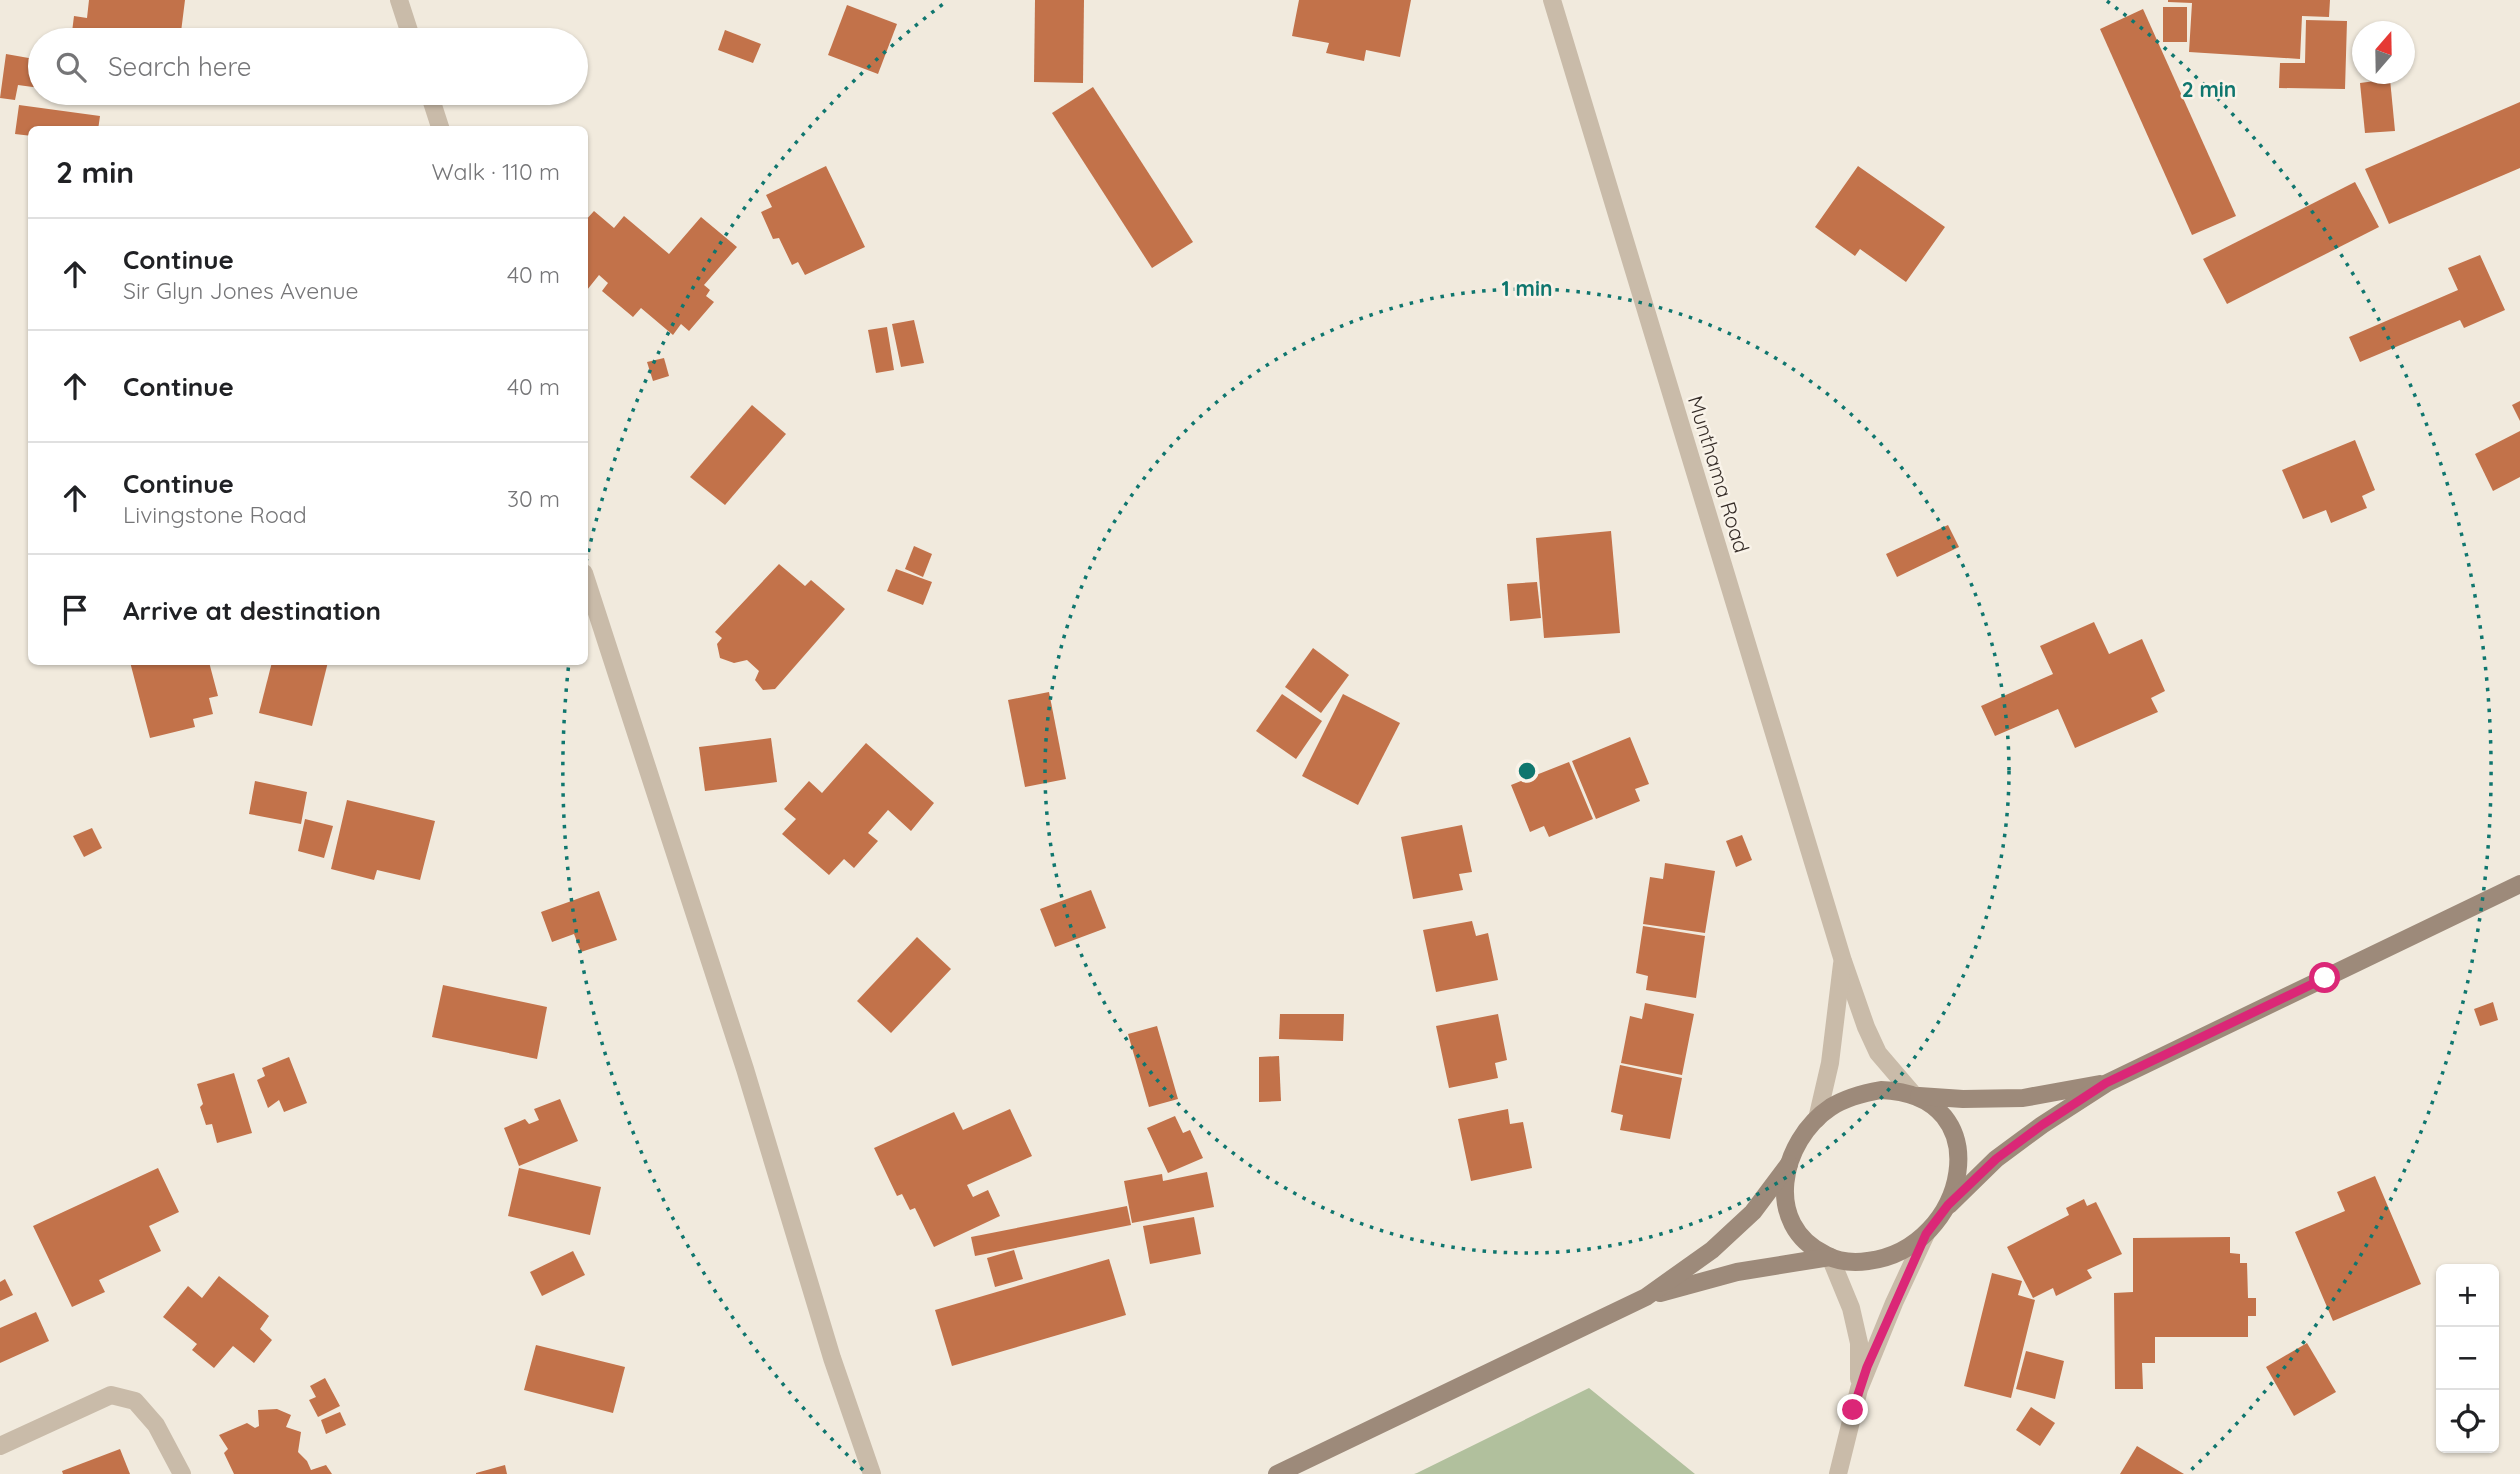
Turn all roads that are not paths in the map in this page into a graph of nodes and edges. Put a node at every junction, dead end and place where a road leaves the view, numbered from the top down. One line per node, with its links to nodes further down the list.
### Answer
1 (400, 0): 3 (street)
2 (1552, 0): 8 (street, Munthama Road)
3 (408, 28)
4 (433, 105): 5 (street)
5 (440, 126)
6 (588, 585): 20 (street)
7 (2520, 884): 9 (main road)
8 (1843, 961): 10 (street, Munthama Road); 11 (street, Munthama Road)
9 (2106, 1083): 10 (main road); 13 (main road)
10 (1914, 1095): 11 (main road); 13 (main road)
11 (1817, 1119): 12 (main road)
12 (1789, 1164): 15 (main road); 16 (main road)
13 (1948, 1205): 14 (main road)
14 (1926, 1234): 15 (main road); 17 (street)
15 (1830, 1257): 16 (main road); 17 (street)
16 (1646, 1297): 21 (main road)
17 (1858, 1389): 22 (street)
18 (0, 1446): 19 (street)
19 (182, 1474)
20 (872, 1474)
21 (1278, 1474)
22 (1838, 1474)

